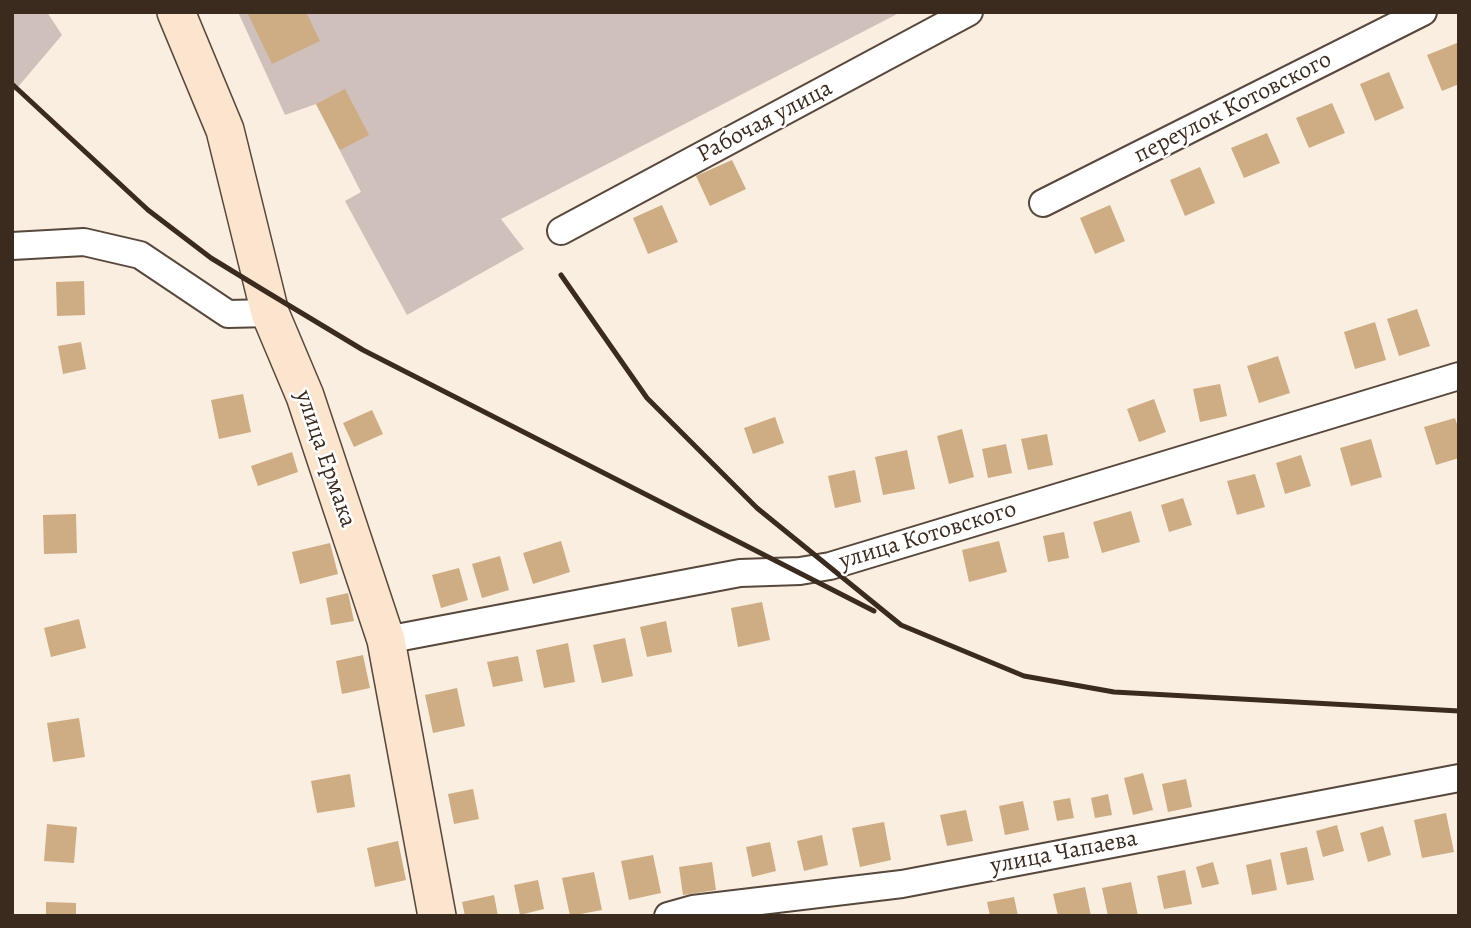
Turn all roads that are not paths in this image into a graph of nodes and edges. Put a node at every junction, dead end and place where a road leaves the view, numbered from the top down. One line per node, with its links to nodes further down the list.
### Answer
1 (176, 12): 7 (street, улица Ермака)
2 (969, 12): 5 (street, Рабочая улица)
3 (1423, 12): 4 (street, переулок Котовского)
4 (1043, 203)
5 (561, 231)
6 (12, 246): 7 (street)
7 (270, 313): 9 (street, улица Ермака)
8 (1459, 376): 9 (street, улица Котовского)
9 (386, 640): 11 (street, улица Ермака)
10 (1459, 778): 12 (street, улица Чапаева)
11 (437, 916)
12 (668, 916)

